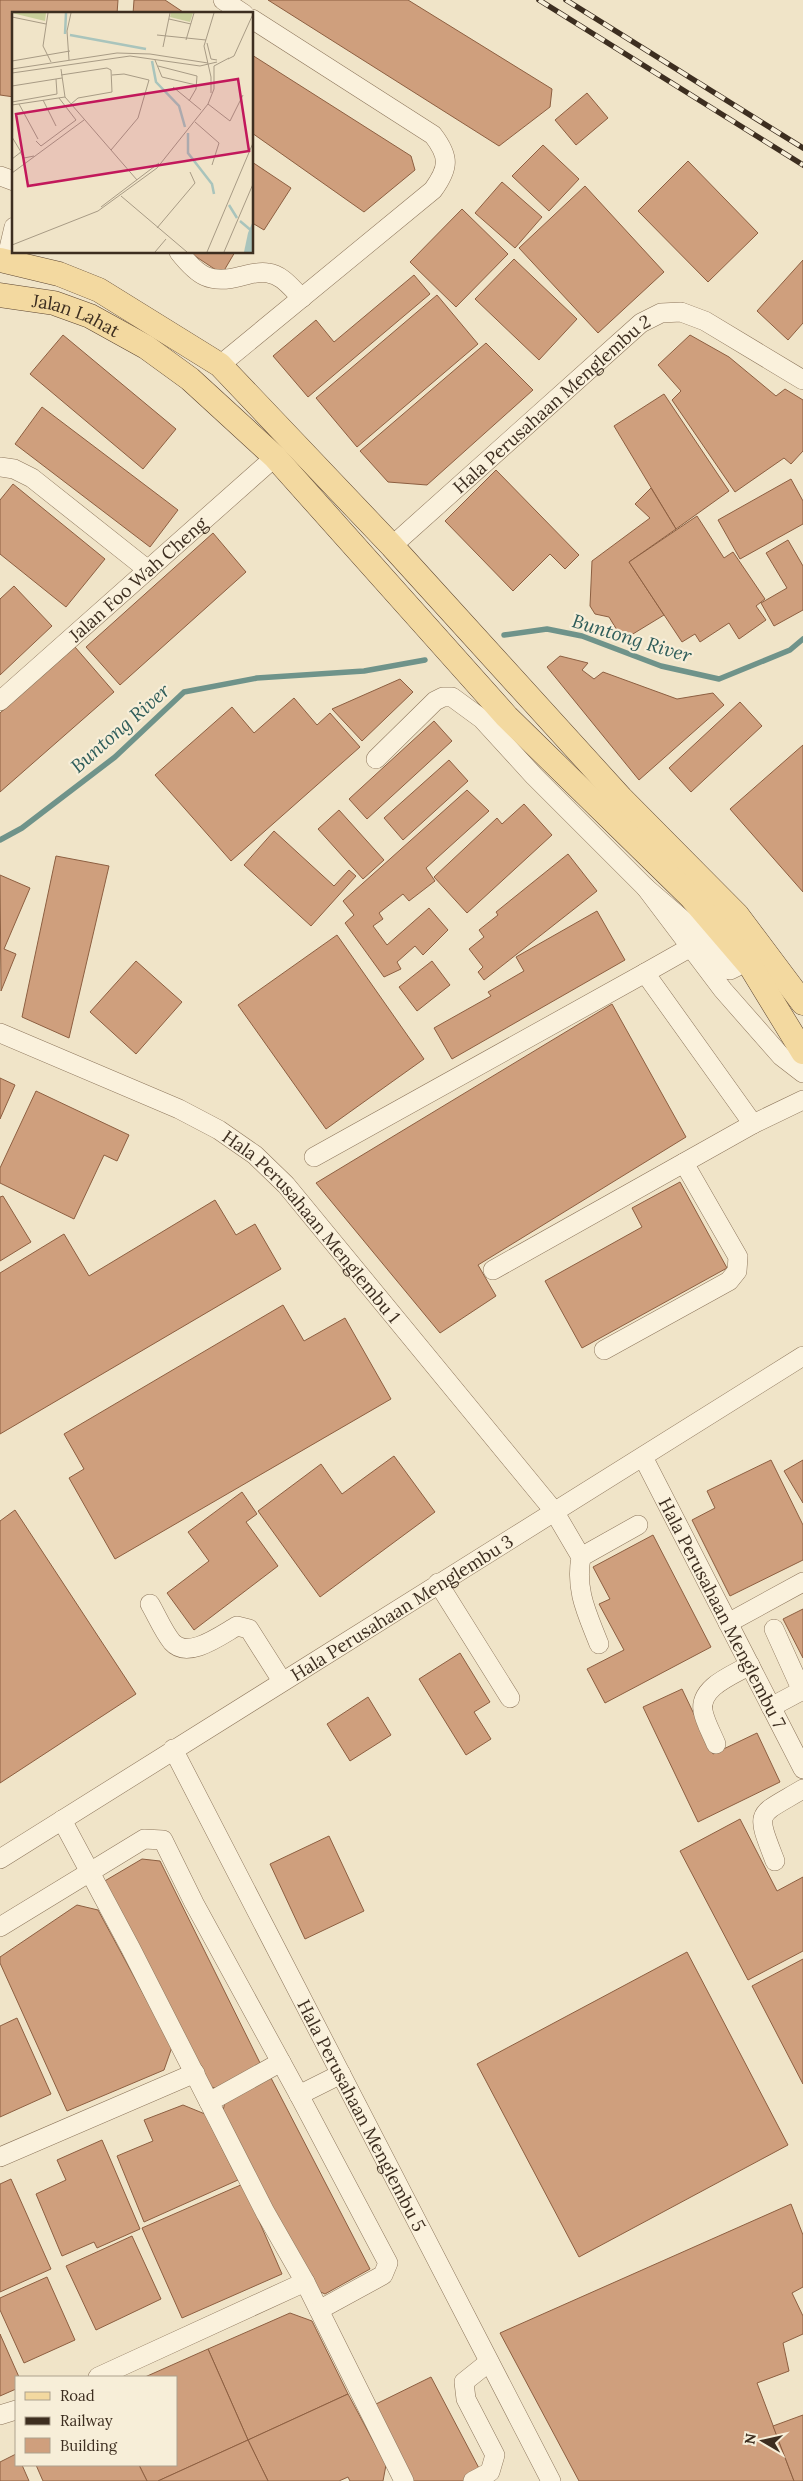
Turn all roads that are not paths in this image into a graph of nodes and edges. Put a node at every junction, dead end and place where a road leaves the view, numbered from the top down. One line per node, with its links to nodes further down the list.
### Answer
1 (223, 0): 2 (street)
2 (241, 12)
3 (254, 20): 10 (street)
4 (0, 176): 5 (street)
5 (12, 180)
6 (12, 233): 8 (street)
7 (181, 254): 10 (street)
8 (3, 260): 11 (main road)
9 (0, 295): 13 (main road, Jalan Lahat)
10 (302, 298): 11 (street)
11 (220, 366): 15 (main road)
12 (803, 380): 15 (street, Hala Perusahaan Menglembu 2)
13 (275, 457): 16 (street, Jalan Foo Wah Cheng); 20 (main road, Jalan Lahat)
14 (0, 468): 16 (street)
15 (392, 546): 23 (main road)
16 (148, 570): 17 (street, Jalan Foo Wah Cheng)
17 (0, 701)
18 (376, 759): 19 (street)
19 (646, 888): 20 (street); 21 (street)
20 (733, 946): 25 (main road, Jalan Lahat)
21 (691, 947): 22 (street); 26 (street)
22 (644, 972): 28 (street); 29 (street)
23 (803, 1003)
24 (0, 1034): 35 (street, Hala Perusahaan Menglembu 1)
25 (803, 1052)
26 (803, 1073)
27 (803, 1100): 28 (street)
28 (753, 1124): 30 (street)
29 (314, 1157)
30 (684, 1163): 31 (street); 32 (street)
31 (494, 1270)
32 (604, 1350)
33 (803, 1356): 34 (street, Hala Perusahaan Menglembu 3)
34 (643, 1457): 35 (street, Hala Perusahaan Menglembu 3); 41 (street, Hala Perusahaan Menglembu 7)
35 (554, 1511): 37 (street, Hala Perusahaan Menglembu 1); 39 (street, Hala Perusahaan Menglembu 3)
36 (638, 1525): 37 (street)
37 (581, 1557): 43 (street)
38 (803, 1582): 41 (street)
39 (438, 1584): 45 (street, Hala Perusahaan Menglembu 3); 47 (street)
40 (150, 1604): 45 (street)
41 (728, 1622): 44 (street, Hala Perusahaan Menglembu 7)
42 (774, 1629): 46 (street)
43 (599, 1644)
44 (750, 1665): 48 (street, Hala Perusahaan Menglembu 7); 49 (street)
45 (282, 1681): 50 (street, Hala Perusahaan Menglembu 3)
46 (802, 1690): 48 (street)
47 (510, 1698)
48 (771, 1707): 51 (street, Hala Perusahaan Menglembu 7)
49 (716, 1744)
50 (174, 1749): 53 (street, Hala Perusahaan Menglembu 3); 60 (street, Hala Perusahaan Menglembu 5)
51 (803, 1768)
52 (803, 1789): 55 (street)
53 (62, 1820): 54 (street, Hala Perusahaan Menglembu 3); 56 (street)
54 (0, 1859)
55 (775, 1861)
56 (89, 1874): 57 (street); 58 (street); 59 (street)
57 (0, 1927)
58 (281, 2062): 61 (street); 62 (street)
59 (195, 2074): 62 (street); 63 (street)
60 (341, 2074): 61 (street); 66 (street, Hala Perusahaan Menglembu 5)
61 (299, 2095): 65 (street)
62 (209, 2102): 64 (street)
63 (0, 2157)
64 (305, 2282): 65 (street); 67 (street)
65 (319, 2310): 70 (street)
66 (489, 2362): 71 (street); 72 (street, Hala Perusahaan Menglembu 5)
67 (100, 2376)
68 (15, 2410): 69 (street)
69 (0, 2415)
70 (404, 2481)
71 (473, 2481)
72 (551, 2481)

